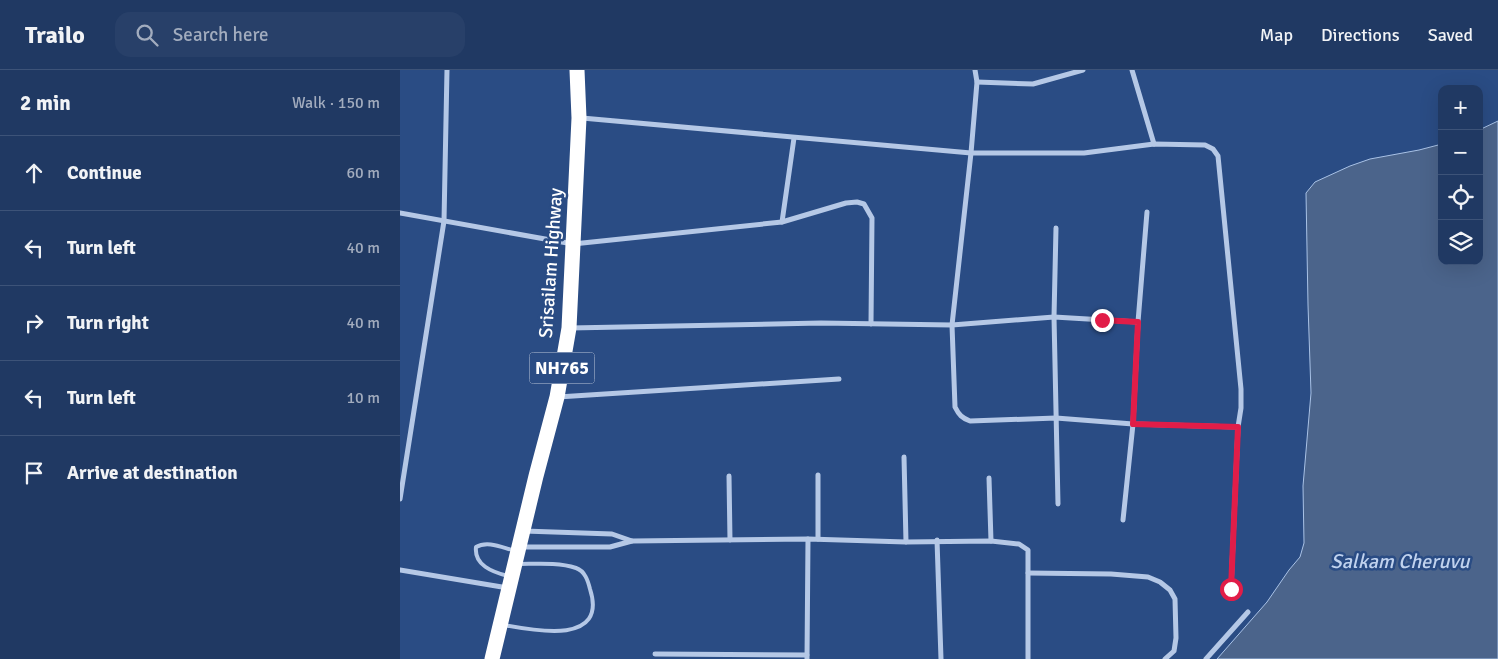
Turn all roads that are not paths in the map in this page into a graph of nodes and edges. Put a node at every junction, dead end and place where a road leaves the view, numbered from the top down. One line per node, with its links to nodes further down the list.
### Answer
1 (447, 70): 13 (street)
2 (577, 70): 7 (highway, Srisailam Highway / NH765)
3 (975, 70): 6 (street)
4 (1083, 70): 6 (street)
5 (1132, 70): 9 (street)
6 (977, 82): 10 (street)
7 (578, 118): 8 (street); 16 (highway, Srisailam Highway / NH765)
8 (794, 138): 10 (street); 14 (street)
9 (1154, 144): 10 (street); 26 (street)
10 (971, 154): 20 (street)
11 (1146, 212): 18 (street)
12 (400, 213): 13 (street)
13 (444, 221): 16 (street); 31 (street)
14 (782, 222): 16 (street); 19 (street)
15 (1056, 228): 17 (street)
16 (573, 244): 21 (highway, Srisailam Highway / NH765)
17 (1054, 317): 18 (street); 20 (street); 24 (street)
18 (1138, 322): 25 (street)
19 (871, 324): 20 (street); 21 (street)
20 (952, 325): 24 (street)
21 (569, 328): 23 (highway, Srisailam Highway / NH765)
22 (839, 379): 23 (street)
23 (558, 397): 34 (highway, Srisailam Highway / NH765)
24 (1056, 418): 25 (street); 32 (street)
25 (1133, 424): 26 (street); 33 (street)
26 (1238, 427): 45 (street)
27 (904, 457): 41 (street)
28 (818, 474): 36 (street)
29 (729, 476): 37 (street)
30 (989, 478): 40 (street)
31 (400, 499)
32 (1058, 504)
33 (1123, 520)
34 (524, 531): 39 (street); 42 (highway, Srisailam Highway / NH765)
35 (808, 539): 36 (street); 37 (street); 49 (street)
36 (818, 539): 41 (street)
37 (730, 540): 39 (street)
38 (937, 540): 40 (street); 41 (street); 51 (street)
39 (632, 541): 42 (street)
40 (991, 541): 44 (street)
41 (906, 542)
42 (515, 566): 42 (lane); 43 (street); 47 (highway, Srisailam Highway / NH765); 47 (lane)
43 (400, 570)
44 (1028, 573): 52 (street); 53 (street)
45 (1231, 589)
46 (1248, 612): 54 (street)
47 (501, 624): 50 (highway, Srisailam Highway / NH765)
48 (656, 654): 49 (street)
49 (807, 657)
50 (492, 659)
51 (941, 659)
52 (1028, 659)
53 (1165, 659)
54 (1206, 659)

